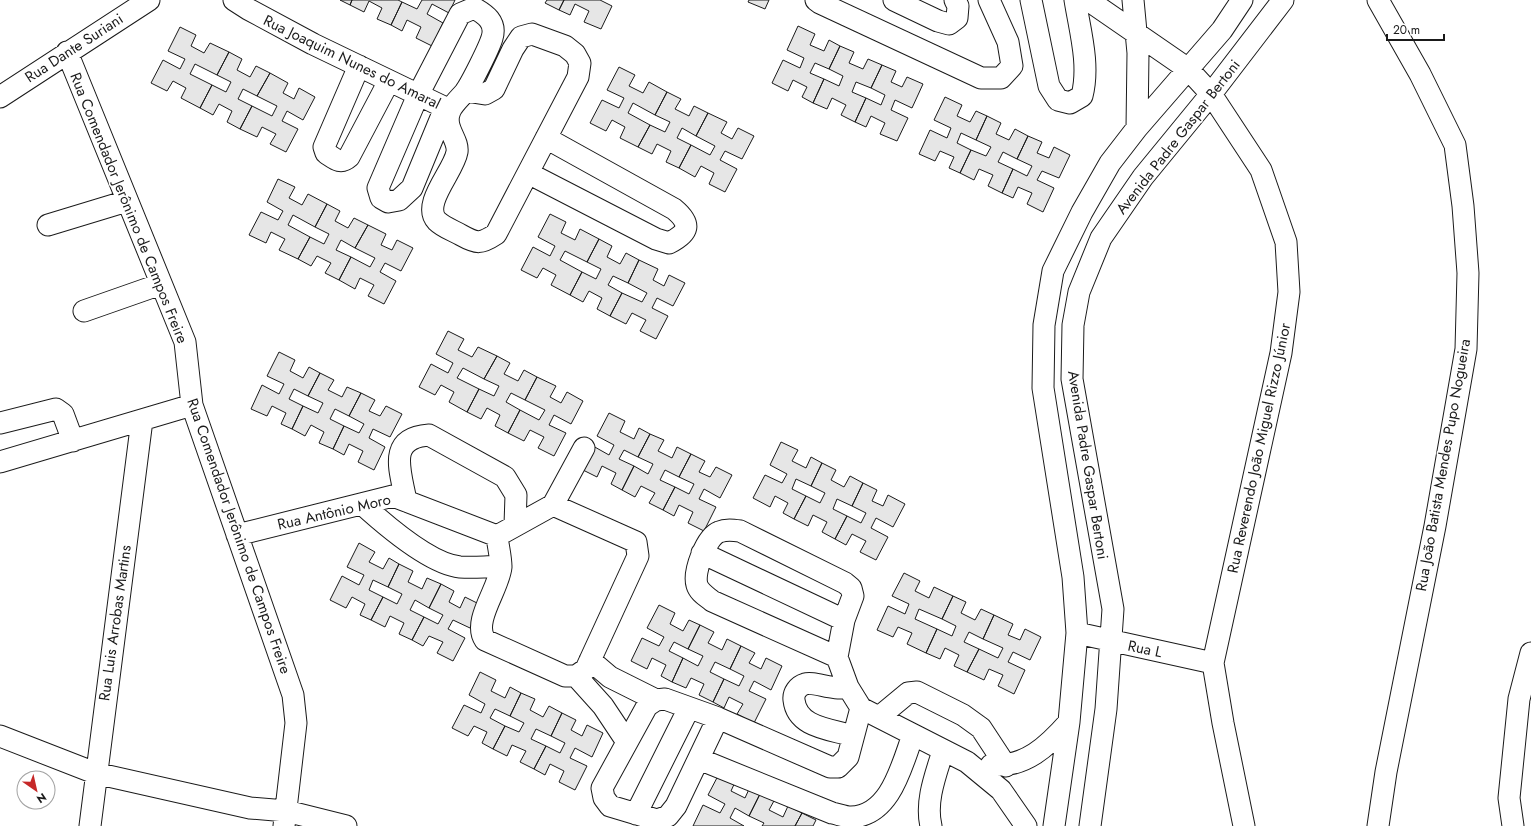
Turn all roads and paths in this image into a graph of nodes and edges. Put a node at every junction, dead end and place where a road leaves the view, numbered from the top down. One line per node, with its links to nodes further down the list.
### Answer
1 (149, 0): 15 (street, Rua Dante Suriani)
2 (234, 0): 16 (street, Rua Joaquim Nunes do Amaral)
3 (816, 0): 6 (street)
4 (894, 0): 5 (street)
5 (955, 0)
6 (989, 0)
7 (1031, 0): 8 (street)
8 (1075, 0)
9 (1088, 0): 14 (street, Rua Reverendo João Miguel Rizzo Júnior)
10 (1133, 0): 14 (street)
11 (1242, 0): 17 (street, Avenida Padre Gaspar Bertoni)
12 (1283, 0): 20 (street, Avenida Padre Gaspar Bertoni)
13 (1378, 0): 77 (street, Rua João Batista Mendes Pupo Nogueira)
14 (1137, 35): 17 (street, Rua Reverendo João Miguel Rizzo Júnior); 24 (street)
15 (67, 52): 22 (street, Rua Dante Suriani); 27 (street, Rua Comendador Jerônimo de Campos Freire)
16 (359, 66): 18 (street, Rua Joaquim Nunes do Amaral); 18 (street)
17 (1188, 69): 20 (street, Rua Reverendo João Miguel Rizzo Júnior); 24 (street, Avenida Padre Gaspar Bertoni)
18 (389, 81): 21 (street, Rua Joaquim Nunes do Amaral)
19 (466, 91): 21 (street); 23 (street); 25 (street)
20 (1210, 94): 47 (street, Avenida Padre Gaspar Bertoni); 51 (street, Rua Reverendo João Miguel Rizzo Júnior)
21 (418, 95): 23 (street, Rua Joaquim Nunes do Amaral); 23 (street)
22 (0, 97)
23 (448, 109): 26 (street)
24 (1137, 128): 46 (street, Avenida Padre Gaspar Bertoni)
25 (546, 138): 26 (street); 26 (street)
26 (528, 173)
27 (127, 201): 28 (street); 29 (street, Rua Comendador Jerônimo de Campos Freire)
28 (48, 224)
29 (162, 284): 30 (street); 31 (street, Rua Comendador Jerônimo de Campos Freire)
30 (84, 311)
31 (192, 405): 32 (street); 41 (street, Rua Comendador Jerônimo de Campos Freire)
32 (142, 420): 34 (street); 67 (street, Rua Luis Arrobas Martins)
33 (0, 423): 34 (street)
34 (73, 441): 36 (street)
35 (584, 448): 39 (street)
36 (0, 462)
37 (406, 501): 38 (street, Rua Antônio Moro); 40 (street); 42 (street, Rua Antônio Moro)
38 (362, 504): 41 (street, Rua Antônio Moro); 44 (street)
39 (553, 504): 40 (street); 50 (street)
40 (515, 525): 42 (street)
41 (237, 535): 69 (street, Rua Comendador Jerônimo de Campos Freire)
42 (497, 536): 44 (street)
43 (702, 553): 45 (street); 45 (street); 49 (street)
44 (501, 566): 52 (street)
45 (844, 620): 49 (street)
46 (1077, 633): 47 (street, Rua L); 58 (street, Avenida Padre Gaspar Bertoni)
47 (1112, 641): 51 (street, Rua L); 75 (street, Avenida Padre Gaspar Bertoni)
48 (1531, 653): 78 (street)
49 (837, 657): 53 (street)
50 (590, 660): 52 (street); 54 (street)
51 (1213, 663): 76 (street, Rua Reverendo João Miguel Rizzo Júnior)
52 (576, 676): 62 (street)
53 (848, 688): 56 (street); 61 (street)
54 (656, 700): 55 (street); 62 (street)
55 (689, 708): 57 (street); 68 (street)
56 (870, 713): 59 (street); 61 (street); 66 (street)
57 (718, 718): 61 (street); 64 (street)
58 (1069, 722): 66 (street); 74 (street, Avenida Padre Gaspar Bertoni)
59 (913, 735): 63 (street); 64 (street)
60 (0, 736): 67 (street)
61 (853, 736)
62 (627, 742): 68 (street)
63 (943, 750): 65 (street); 72 (street)
64 (699, 759): 68 (street)
65 (967, 762): 66 (street); 73 (street)
66 (1006, 766)
67 (95, 774): 69 (street); 70 (street, Rua Luis Arrobas Martins)
68 (636, 814)
69 (285, 818): 71 (street)
70 (90, 826)
71 (346, 826)
72 (931, 826)
73 (1026, 826)
74 (1054, 826)
75 (1090, 826)
76 (1244, 826)
77 (1378, 826)
78 (1513, 826)

